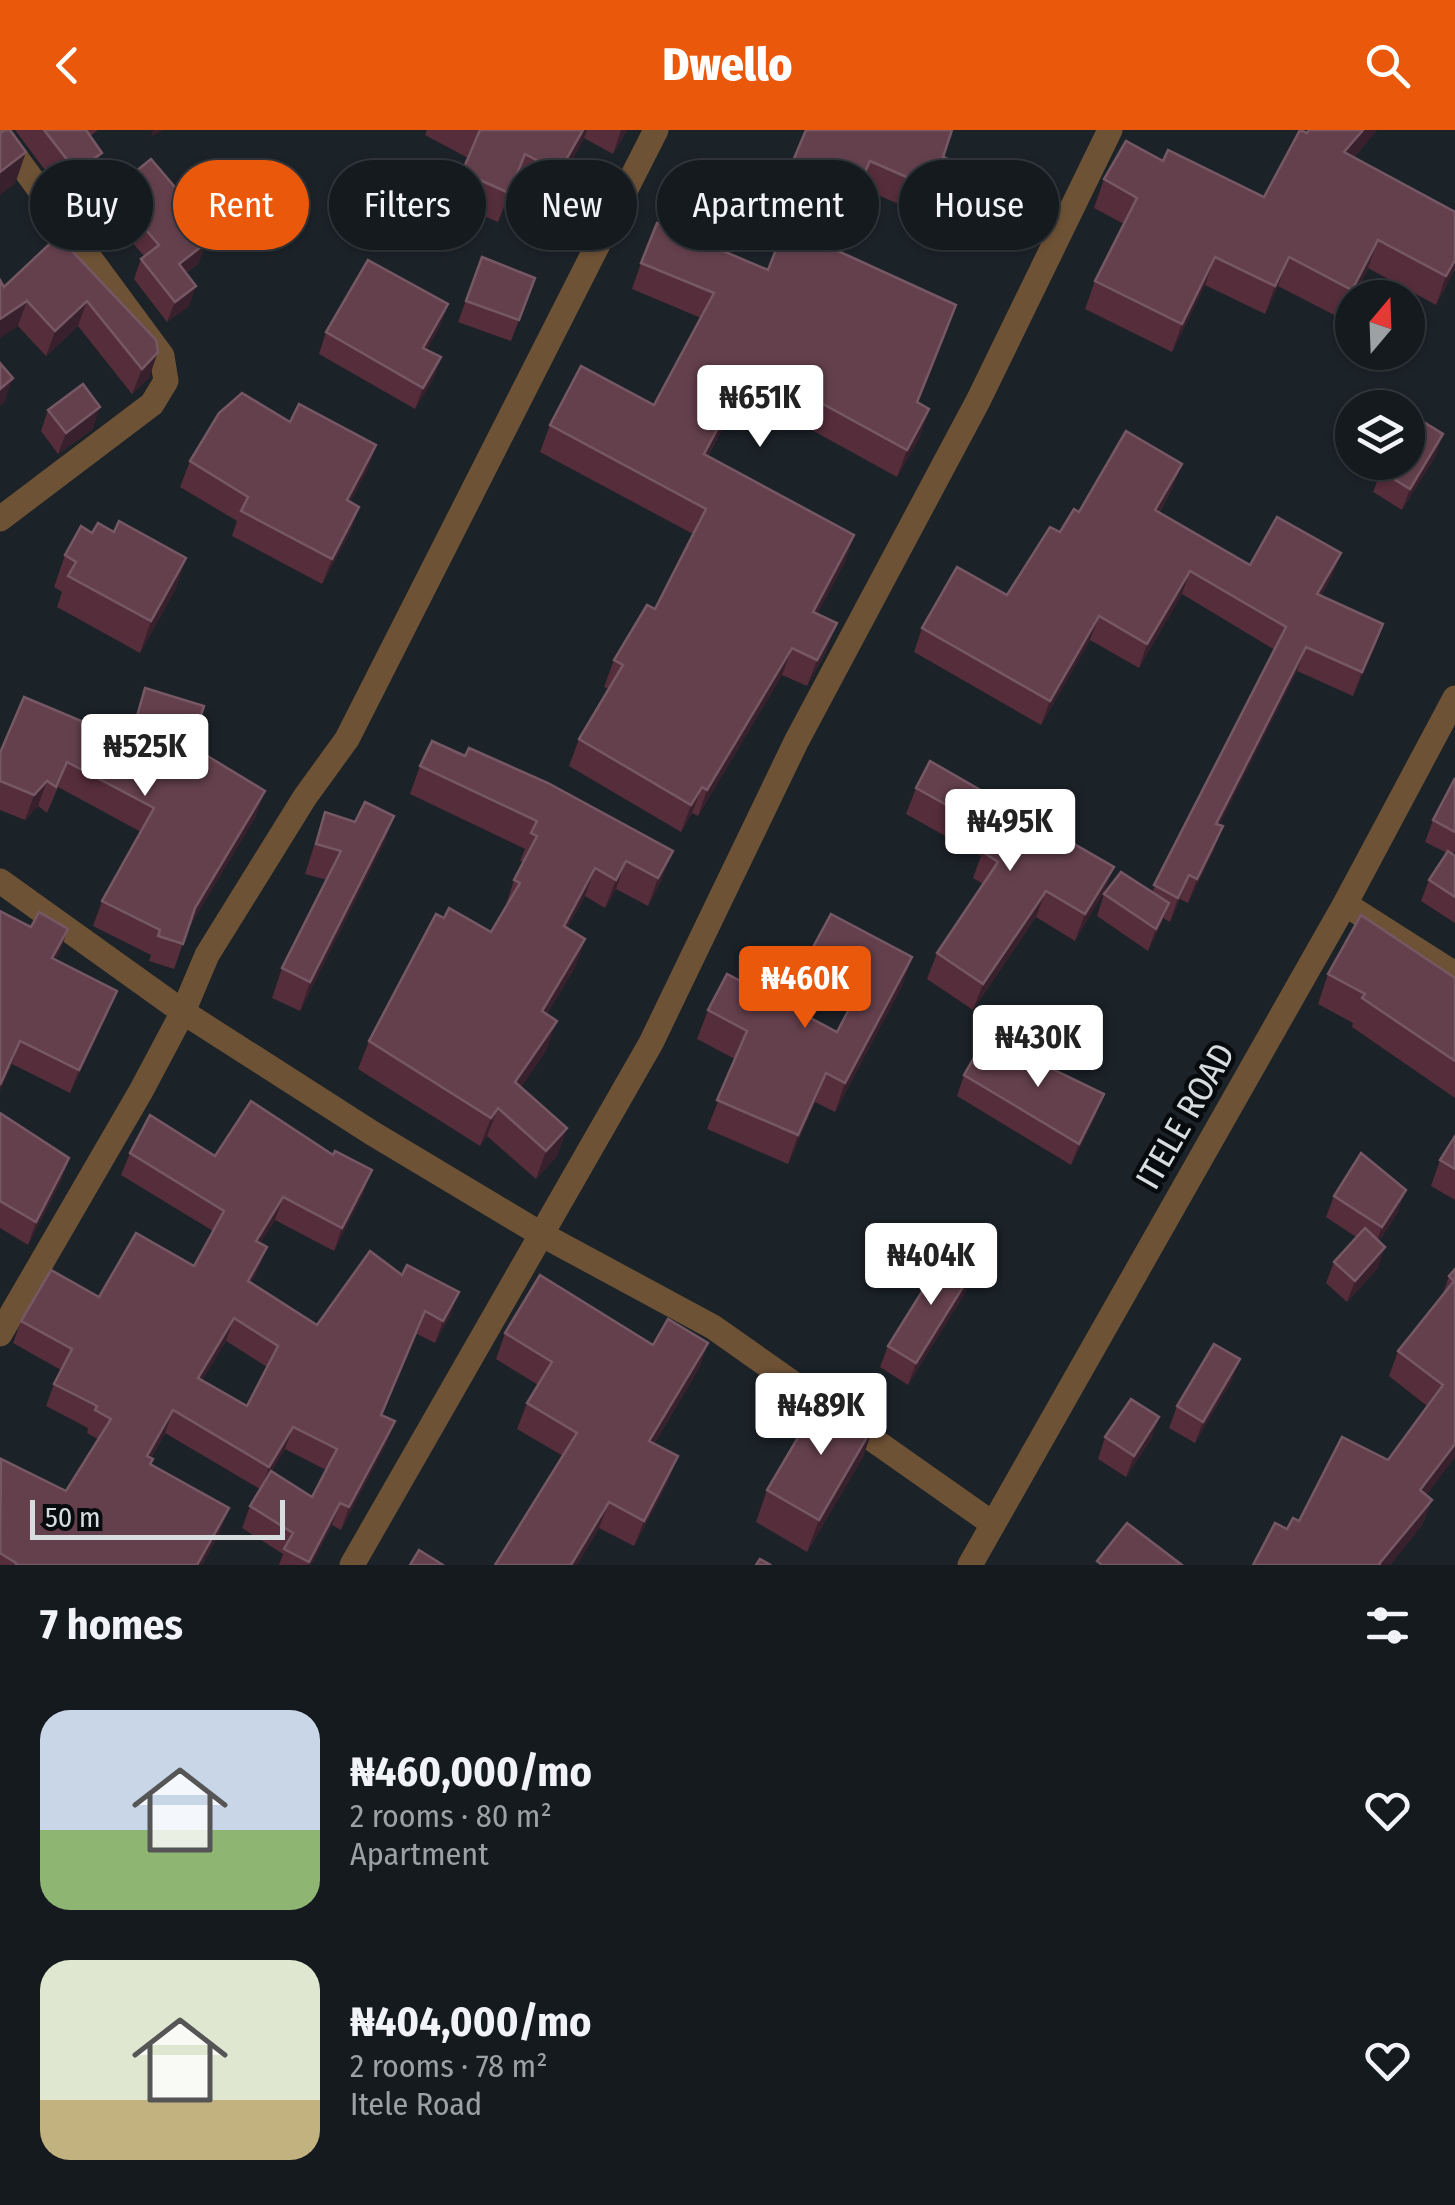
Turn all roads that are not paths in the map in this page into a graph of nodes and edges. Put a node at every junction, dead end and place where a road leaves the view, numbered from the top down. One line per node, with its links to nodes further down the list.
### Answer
1 (656, 130): 9 (street)
2 (1110, 130): 10 (street)
3 (0, 136): 4 (street)
4 (0, 519)
5 (1455, 698): 7 (street, ITELE ROAD)
6 (0, 881): 9 (street)
7 (1346, 904): 8 (street); 12 (street, ITELE ROAD)
8 (1455, 974)
9 (183, 1012): 10 (street); 11 (street)
10 (540, 1233): 12 (street); 13 (street)
11 (0, 1334)
12 (992, 1524): 14 (street, ITELE ROAD)
13 (352, 1565)
14 (970, 1565)

